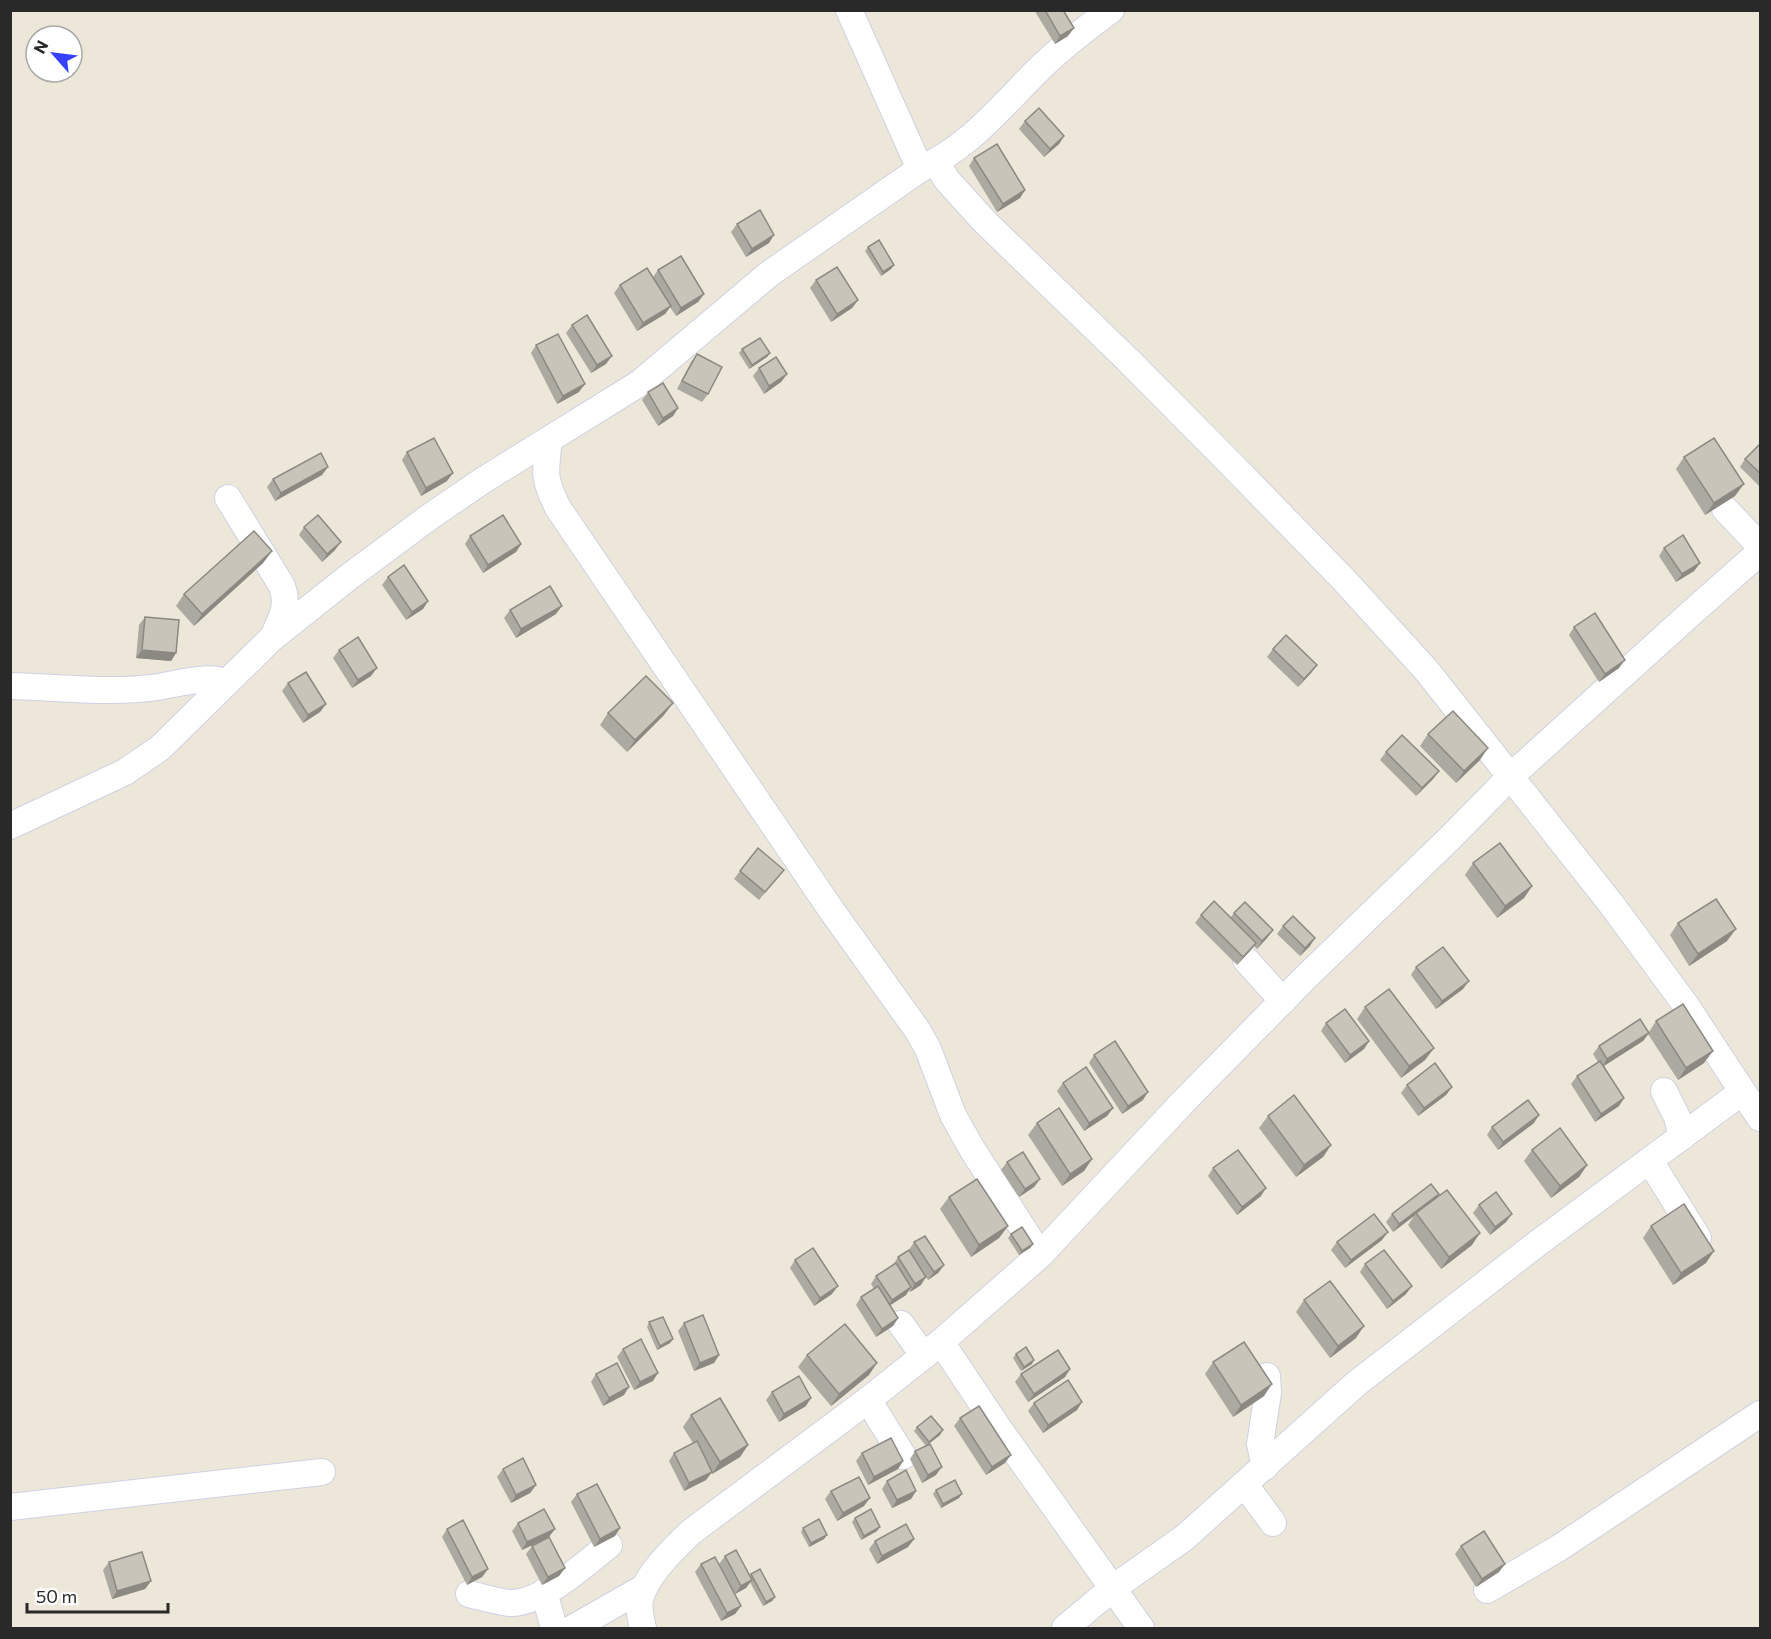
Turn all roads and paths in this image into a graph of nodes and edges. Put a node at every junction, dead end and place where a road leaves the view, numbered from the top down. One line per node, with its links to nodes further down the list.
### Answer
1 (849, 10): 3 (street)
2 (1111, 10): 3 (street)
3 (928, 166): 4 (street); 12 (street)
4 (549, 440): 9 (street); 22 (street)
5 (228, 498): 9 (street)
6 (1725, 509): 7 (street)
7 (1761, 546)
8 (1761, 552): 12 (street)
9 (273, 638): 10 (street)
10 (226, 683): 11 (street); 13 (street)
11 (10, 686)
12 (1511, 776): 15 (street); 17 (street)
13 (10, 826)
14 (1246, 960): 15 (street)
15 (1282, 1001): 22 (street)
16 (1664, 1091): 19 (street)
17 (1742, 1092): 18 (street); 19 (street)
18 (1761, 1118)
19 (1682, 1137): 20 (street)
20 (1650, 1161): 21 (street); 29 (street)
21 (1707, 1254)
22 (1040, 1255): 24 (street)
23 (901, 1324): 24 (street)
24 (932, 1349): 26 (street); 36 (street)
25 (1267, 1376): 29 (street)
26 (868, 1400): 28 (street); 35 (street)
27 (1761, 1414): 37 (street)
28 (903, 1456)
29 (1265, 1467): 31 (street)
30 (322, 1472): 32 (street)
31 (1245, 1485): 33 (street); 36 (street)
32 (10, 1508)
33 (1272, 1522)
34 (609, 1545): 38 (street)
35 (645, 1587): 41 (street); 42 (street)
36 (1113, 1588): 43 (street); 44 (street)
37 (1487, 1590)
38 (544, 1592): 39 (street); 40 (street)
39 (469, 1594)
40 (554, 1629)
41 (573, 1629)
42 (643, 1629)
43 (1065, 1629)
44 (1141, 1629)

